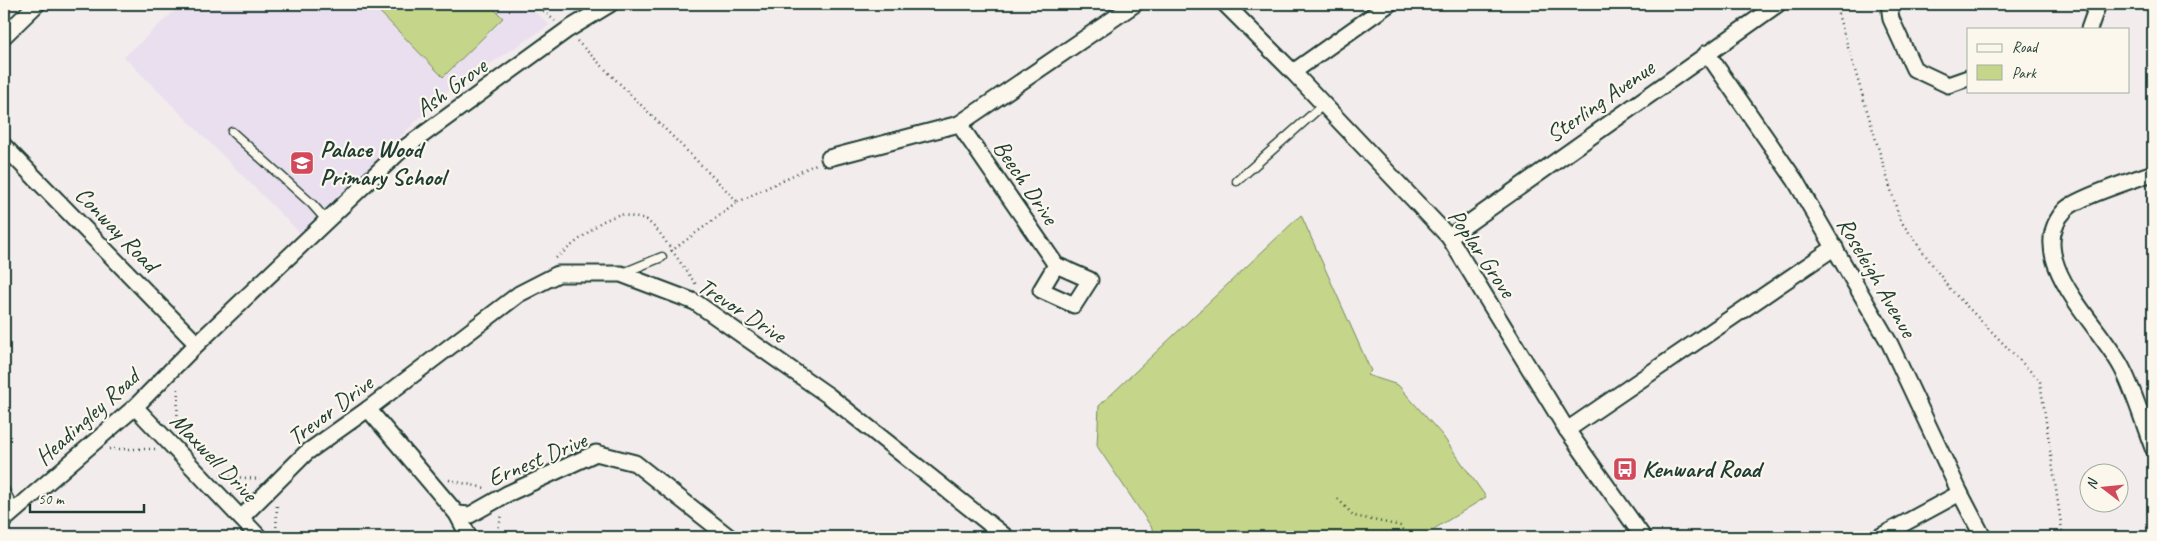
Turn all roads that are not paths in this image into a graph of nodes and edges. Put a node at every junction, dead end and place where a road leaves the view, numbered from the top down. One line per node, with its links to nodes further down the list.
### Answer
1 (37, 4): 10 (street)
2 (610, 4): 21 (street, Ash Grove)
3 (1135, 4): 15 (street)
4 (1225, 4): 12 (street, Poplar Grove)
5 (1389, 4): 12 (street)
6 (1778, 4): 11 (street, Sterling Avenue)
7 (1889, 4): 13 (street)
8 (2098, 4): 9 (street)
9 (2089, 28)
10 (4, 36)
11 (1707, 53): 22 (street, Sterling Avenue); 23 (street, Roseleigh Avenue)
12 (1293, 72): 14 (street, Poplar Grove)
13 (1967, 78)
14 (1324, 104): 20 (lane); 22 (street, Poplar Grove)
15 (959, 124): 18 (street); 25 (street, Beech Drive)
16 (232, 132): 21 (lane)
17 (4, 146): 27 (street, Conway Road)
18 (829, 158)
19 (2153, 173): 31 (street)
20 (1237, 181)
21 (327, 221): 27 (street, Ash Grove)
22 (1449, 237): 30 (street, Poplar Grove)
23 (1835, 248): 30 (street); 33 (street, Roseleigh Avenue)
24 (662, 257): 26 (lane)
25 (1056, 265)
26 (621, 274): 29 (street, Trevor Drive); 41 (street, Trevor Drive)
27 (197, 344): 28 (street, Headingley Road)
28 (135, 407): 34 (street, Headingley Road); 36 (street, Maxwell Drive)
29 (368, 409): 35 (street); 36 (street, Trevor Drive)
30 (1567, 430): 42 (street, Poplar Grove)
31 (2153, 448)
32 (4, 490): 34 (lane)
33 (1960, 493): 43 (street); 44 (street, Roseleigh Avenue)
34 (15, 510): 37 (street, Headingley Road)
35 (457, 514): 39 (street); 40 (street, Ernest Drive)
36 (241, 518): 38 (street, Maxwell Drive)
37 (4, 520)
38 (260, 537)
39 (468, 537)
40 (729, 537)
41 (1006, 537)
42 (1642, 537)
43 (1879, 537)
44 (1983, 537)

